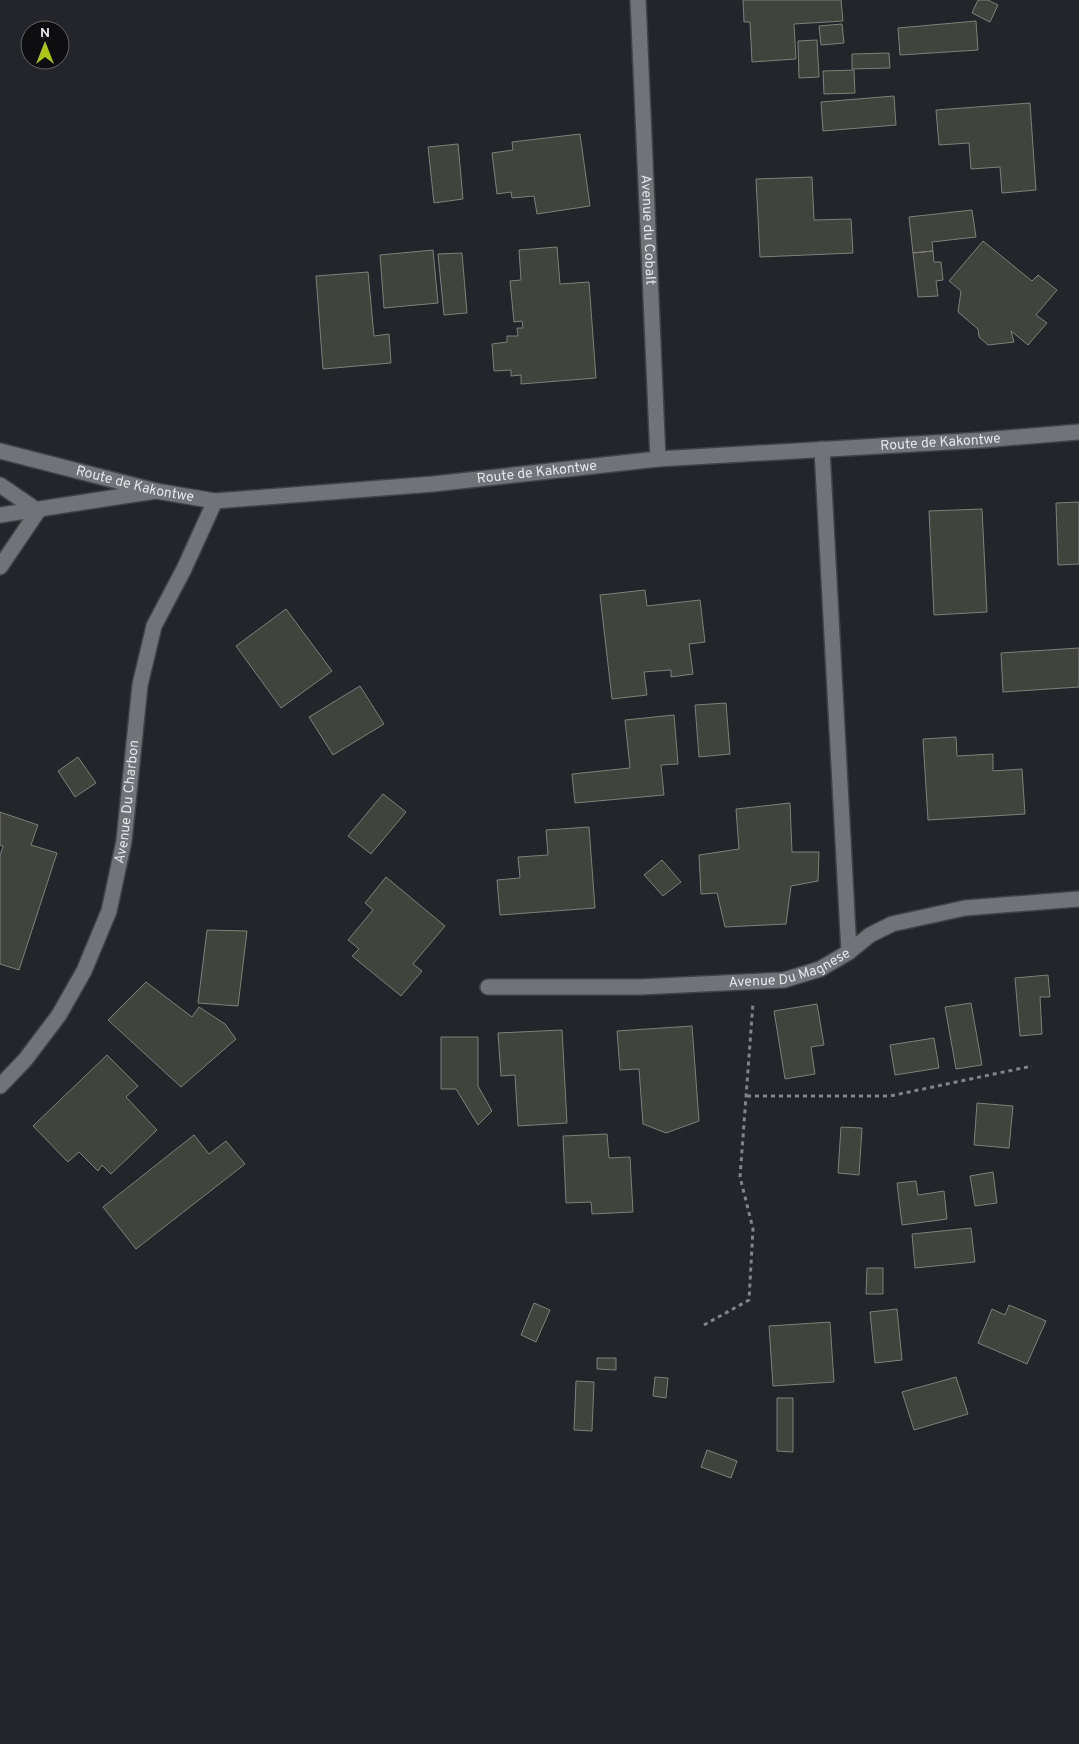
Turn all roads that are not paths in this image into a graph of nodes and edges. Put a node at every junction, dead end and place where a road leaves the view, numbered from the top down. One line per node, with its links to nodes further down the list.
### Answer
1 (638, 0): 5 (street, Avenue du Cobalt)
2 (1079, 432): 3 (street, Route de Kakontwe)
3 (822, 449): 5 (street, Route de Kakontwe); 13 (street)
4 (0, 451): 7 (street, Route de Kakontwe)
5 (658, 458): 8 (street, Route de Kakontwe)
6 (0, 485): 9 (street)
7 (156, 491): 8 (street, Route de Kakontwe); 9 (street)
8 (215, 501): 15 (street, Avenue Du Charbon)
9 (38, 511): 10 (street); 11 (street)
10 (0, 515)
11 (0, 567)
12 (1079, 899): 13 (street, Avenue Du Magnese)
13 (849, 952): 14 (street, Avenue Du Magnese)
14 (488, 987)
15 (0, 1086)

